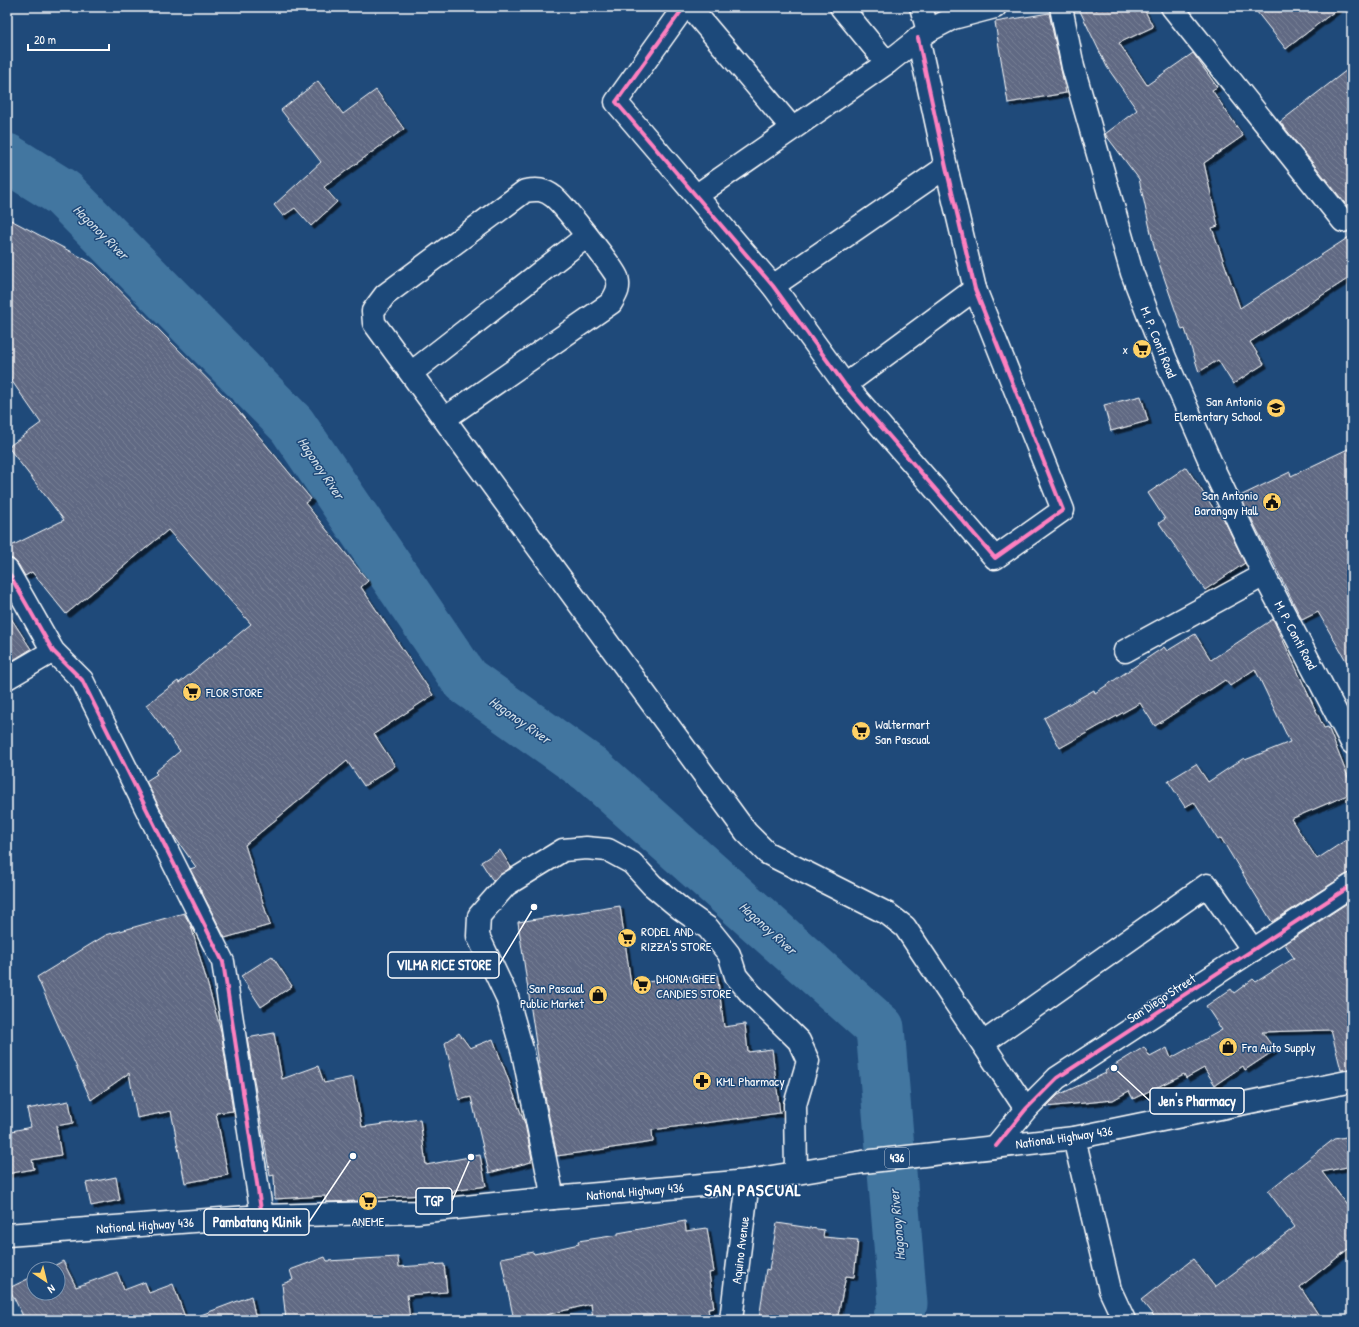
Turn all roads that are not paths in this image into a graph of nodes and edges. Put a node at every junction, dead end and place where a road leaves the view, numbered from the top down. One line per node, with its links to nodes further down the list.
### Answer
1 (684, 7): 12 (street)
2 (690, 7): 10 (street)
3 (841, 7): 9 (street)
4 (921, 7): 8 (street)
5 (995, 7): 8 (street)
6 (1172, 7): 13 (street)
7 (1065, 9): 21 (street, M. P. Conti Road)
8 (923, 35): 9 (street); 11 (street)
9 (887, 63): 10 (street)
10 (792, 128): 12 (street)
11 (946, 167): 15 (street); 16 (street)
12 (697, 195): 15 (street)
13 (1343, 221)
14 (587, 236): 17 (street); 17 (street); 19 (street)
15 (773, 286): 18 (street)
16 (975, 289): 18 (street); 18 (street)
17 (411, 373): 19 (street)
18 (845, 385)
19 (444, 419): 28 (street)
20 (7, 570): 22 (street)
21 (1264, 575): 23 (street); 25 (street, M. P. Conti Road)
22 (53, 651): 24 (street); 36 (street)
23 (1125, 652)
24 (7, 678)
25 (1352, 743)
26 (1352, 885): 27 (street, San Diego Street)
27 (1252, 950): 28 (street); 30 (street, San Diego Street)
28 (983, 1043): 30 (street)
29 (1352, 1081): 31 (street, National Highway 436 / 436)
30 (1026, 1109): 32 (street, San Diego Street)
31 (1074, 1138): 32 (street, National Highway 436 / 436); 39 (street)
32 (996, 1146): 33 (street, National Highway 436 / 436)
33 (796, 1172): 34 (street, National Highway 436 / 436); 35 (street)
34 (748, 1181): 35 (street, National Highway 436 / 436); 38 (street, Aquino Avenue)
35 (553, 1198): 36 (street, National Highway 436 / 436)
36 (262, 1216): 37 (street, National Highway 436 / 436)
37 (7, 1235)
38 (731, 1320)
39 (1124, 1320)

